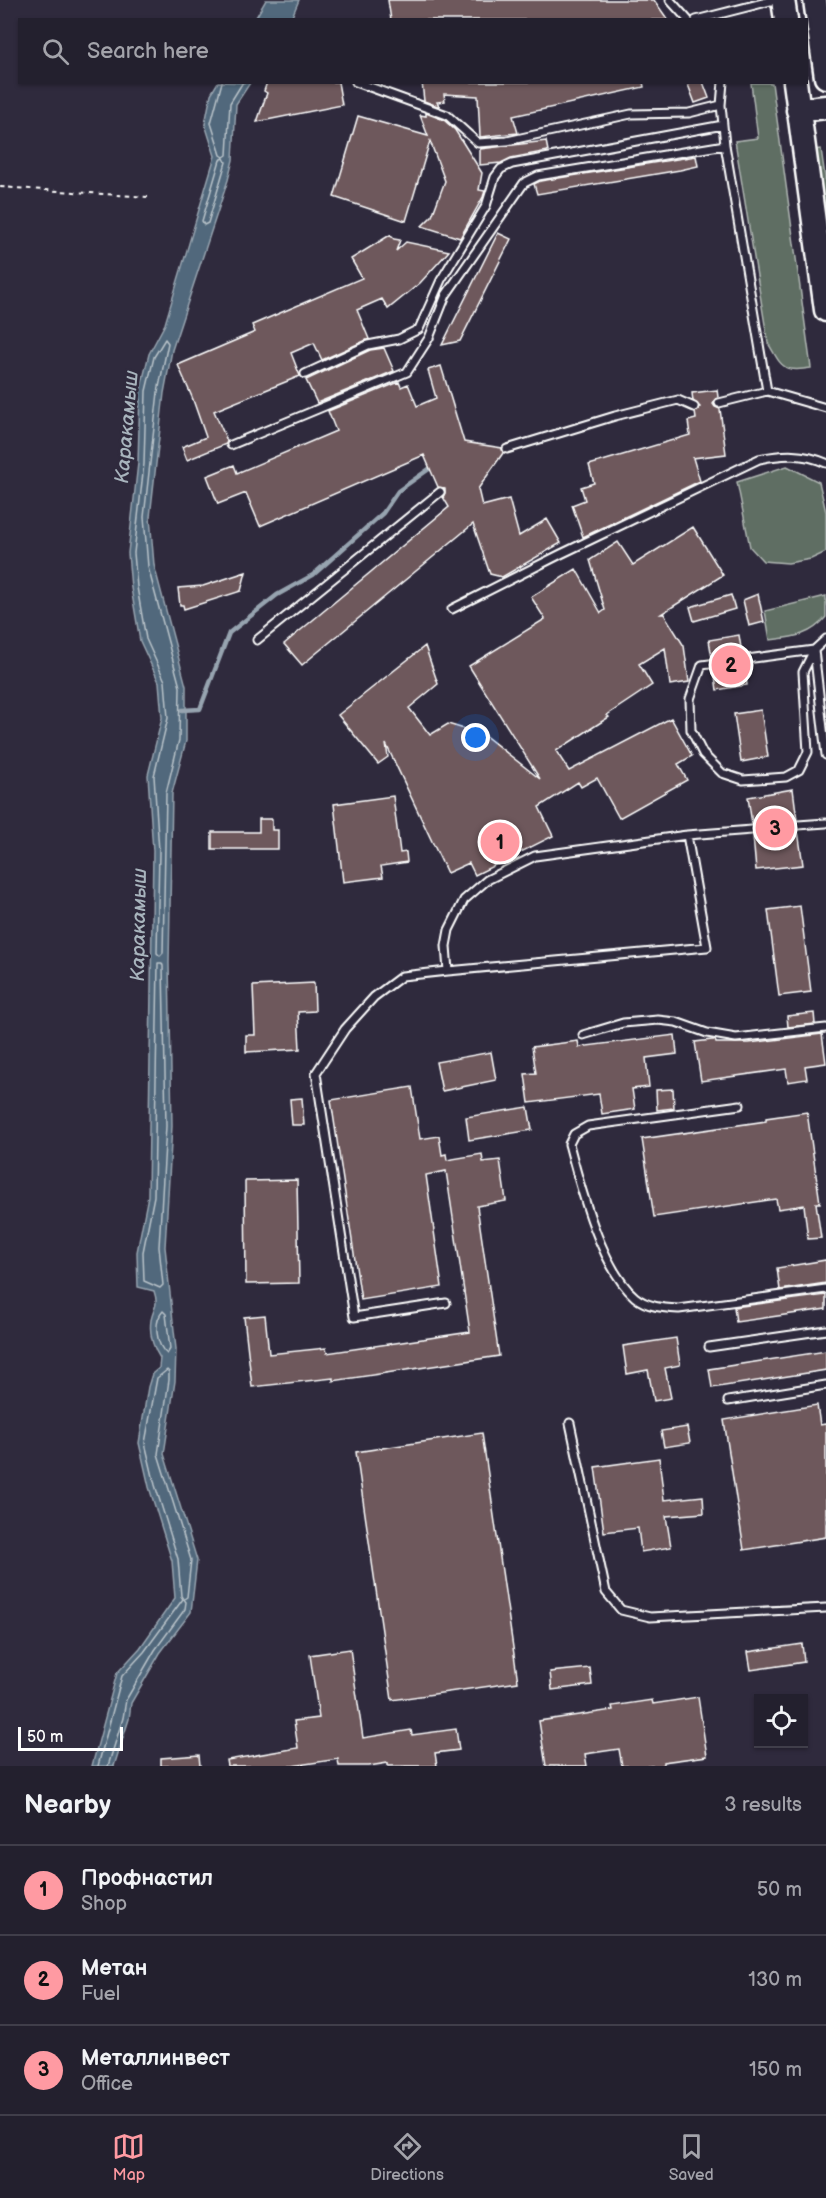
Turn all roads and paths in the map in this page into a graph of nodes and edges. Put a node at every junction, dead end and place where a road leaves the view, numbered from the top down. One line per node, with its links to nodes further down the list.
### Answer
1 (670, 0): 6 (lane)
2 (774, 0): 5 (lane)
3 (783, 0): 8 (highway)
4 (815, 0): 9 (highway)
5 (729, 16): 7 (lane)
6 (686, 18)
7 (712, 18)
8 (786, 18)
9 (826, 77)
10 (362, 84): 13 (lane)
11 (723, 84): 13 (lane)
12 (795, 84): 15 (highway)
13 (721, 105): 16 (lane)
14 (826, 107): 15 (highway)
15 (798, 111): 20 (highway)
16 (723, 125): 17 (lane); 21 (lane)
17 (725, 145): 22 (lane); 26 (lane)
18 (0, 187): 19 (path)
19 (148, 197)
20 (826, 310)
21 (305, 374)
22 (767, 391): 23 (lane); 25 (lane)
23 (719, 403)
24 (694, 407): 27 (lane)
25 (826, 408)
26 (231, 445)
27 (507, 449)
28 (826, 463): 30 (lane)
29 (440, 492): 32 (lane)
30 (452, 609)
31 (826, 639): 33 (lane)
32 (257, 640)
33 (814, 650): 33 (lane); 34 (lane)
34 (826, 755)
35 (826, 823): 36 (lane)
36 (798, 825)
37 (752, 830): 38 (lane)
38 (687, 835): 39 (lane); 39 (lane)
39 (448, 971): 44 (lane)
40 (826, 1028): 41 (lane)
41 (583, 1035)
42 (740, 1105): 43 (lane)
43 (826, 1289)
44 (446, 1303)
45 (826, 1330): 46 (lane)
46 (709, 1347)
47 (826, 1385): 48 (lane)
48 (728, 1401)
49 (570, 1423): 50 (lane)
50 (826, 1608)

